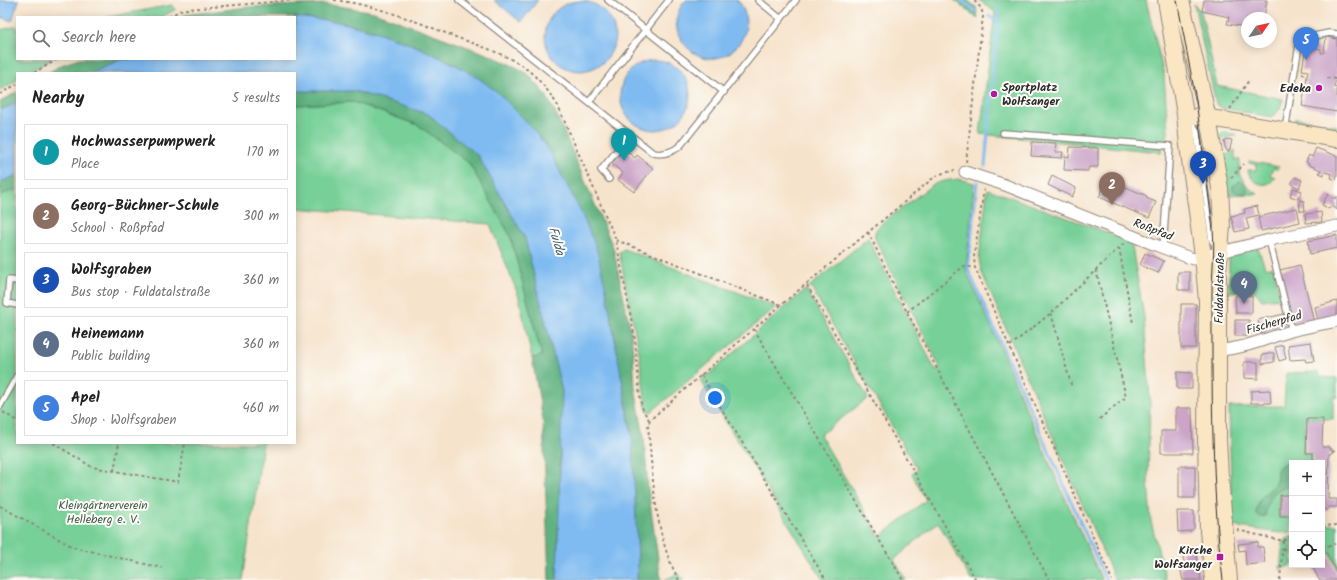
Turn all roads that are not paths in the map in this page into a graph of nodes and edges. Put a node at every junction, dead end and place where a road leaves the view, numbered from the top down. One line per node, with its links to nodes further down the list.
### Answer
1 (459, 0): 12 (lane)
2 (608, 0): 9 (lane)
3 (669, 0): 9 (lane)
4 (758, 0): 8 (lane)
5 (796, 0): 8 (lane)
6 (1166, 0): 13 (main road, Fuldatalstraße)
7 (1181, 0): 14 (main road, Fuldatalstraße)
8 (781, 19): 11 (lane)
9 (646, 30): 11 (lane); 12 (lane)
10 (1337, 34): 15 (lane)
11 (724, 92): 17 (lane)
12 (589, 102): 17 (lane)
13 (1185, 114): 14 (main road); 25 (main road, Fuldatalstraße)
14 (1202, 125): 15 (main road); 23 (main road, Fuldatalstraße)
15 (1285, 130): 18 (main road)
16 (1003, 133): 24 (lane)
17 (630, 135): 20 (lane)
18 (1337, 139)
19 (965, 172): 24 (street, Roßpfad)
20 (610, 179)
21 (1337, 226): 22 (street, Roßpfad)
22 (1269, 240): 23 (street, Roßpfad); 29 (lane)
23 (1216, 246): 25 (street, Roßpfad); 30 (main road, Fuldatalstraße)
24 (1163, 248): 25 (street, Roßpfad)
25 (1203, 256): 33 (main road, Fuldatalstraße)
26 (16, 281): 27 (lane)
27 (16, 305)
28 (1337, 321): 29 (street, Fischerpfad)
29 (1292, 331): 30 (street, Fischerpfad)
30 (1219, 350): 34 (main road, Fuldatalstraße)
31 (16, 378): 32 (lane)
32 (0, 406)
33 (1213, 580)
34 (1229, 580)

